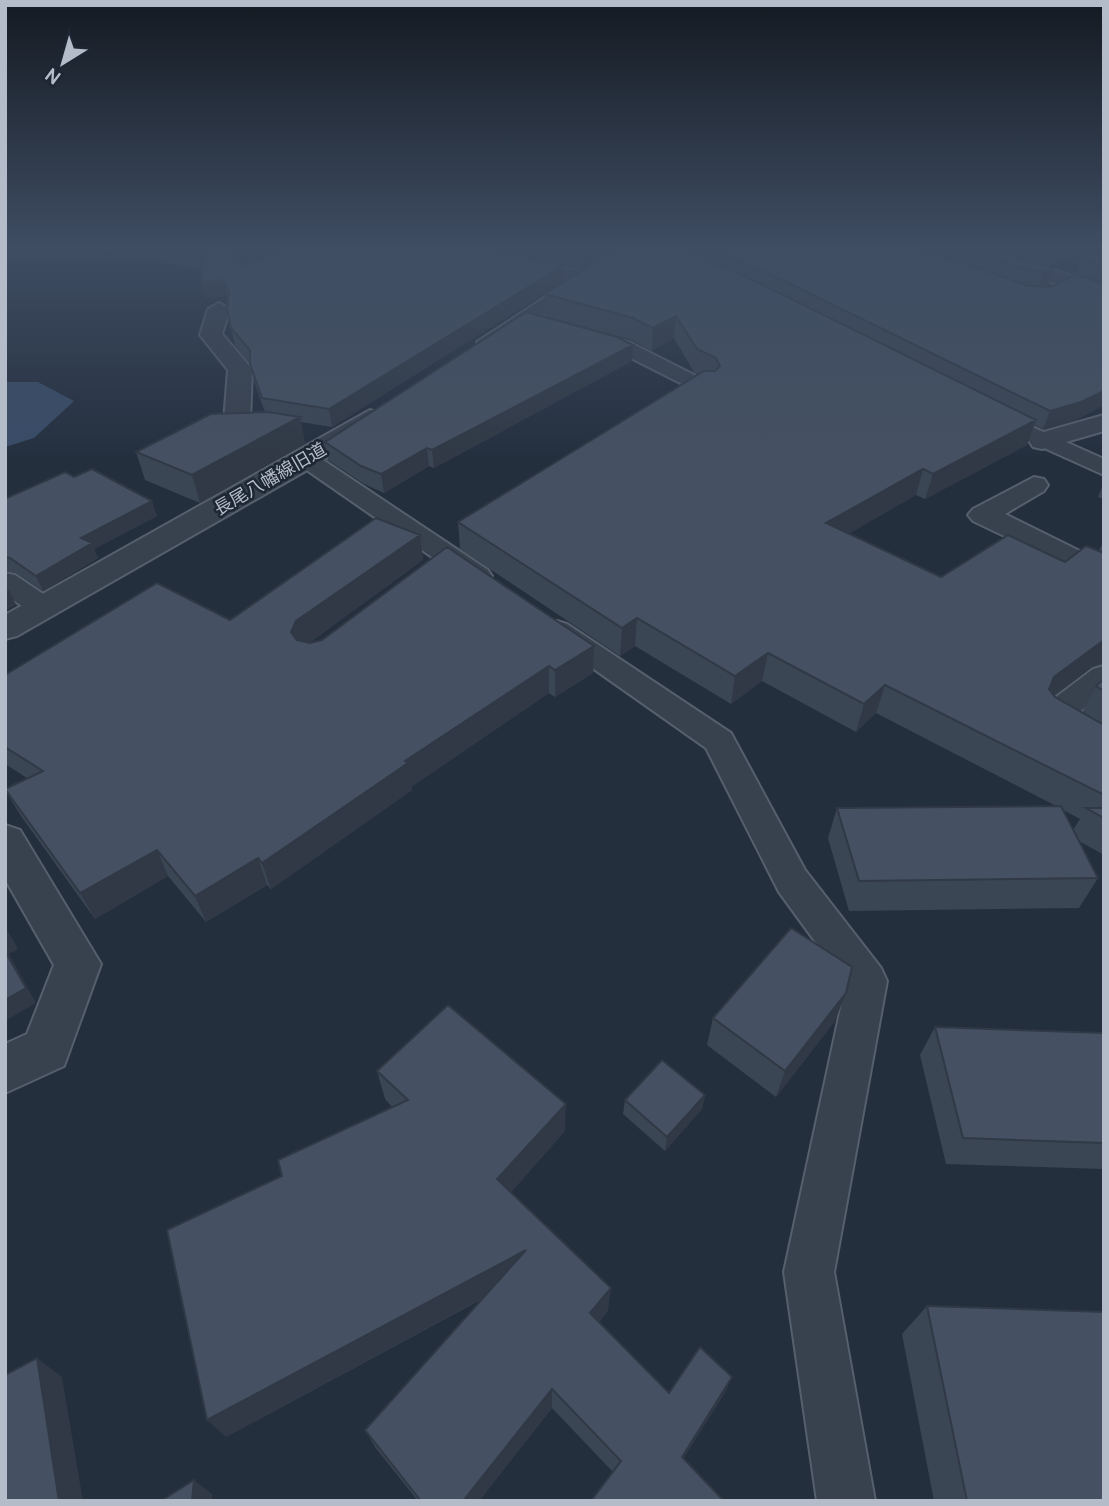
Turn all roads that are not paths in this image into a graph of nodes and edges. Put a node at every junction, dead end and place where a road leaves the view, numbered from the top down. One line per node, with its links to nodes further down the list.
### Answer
1 (216, 318): 9 (street)
2 (541, 318): 4 (street)
3 (574, 333): 5 (lane)
4 (465, 357)
5 (705, 388)
6 (395, 402): 11 (street, 長尾八幡線旧道)
7 (969, 404): 10 (lane)
8 (1104, 423): 10 (street)
9 (264, 425)
10 (1042, 441): 12 (lane)
11 (313, 443): 16 (street, 長尾八幡線旧道); 22 (lane)
12 (1104, 468)
13 (1034, 485): 14 (street)
14 (1104, 575)
15 (5, 581): 16 (lane)
16 (45, 608): 17 (street, 長尾八幡線旧道)
17 (5, 629)
18 (1104, 676): 19 (lane)
19 (1104, 744)
20 (5, 841): 21 (street)
21 (5, 1069)
22 (846, 1501)

